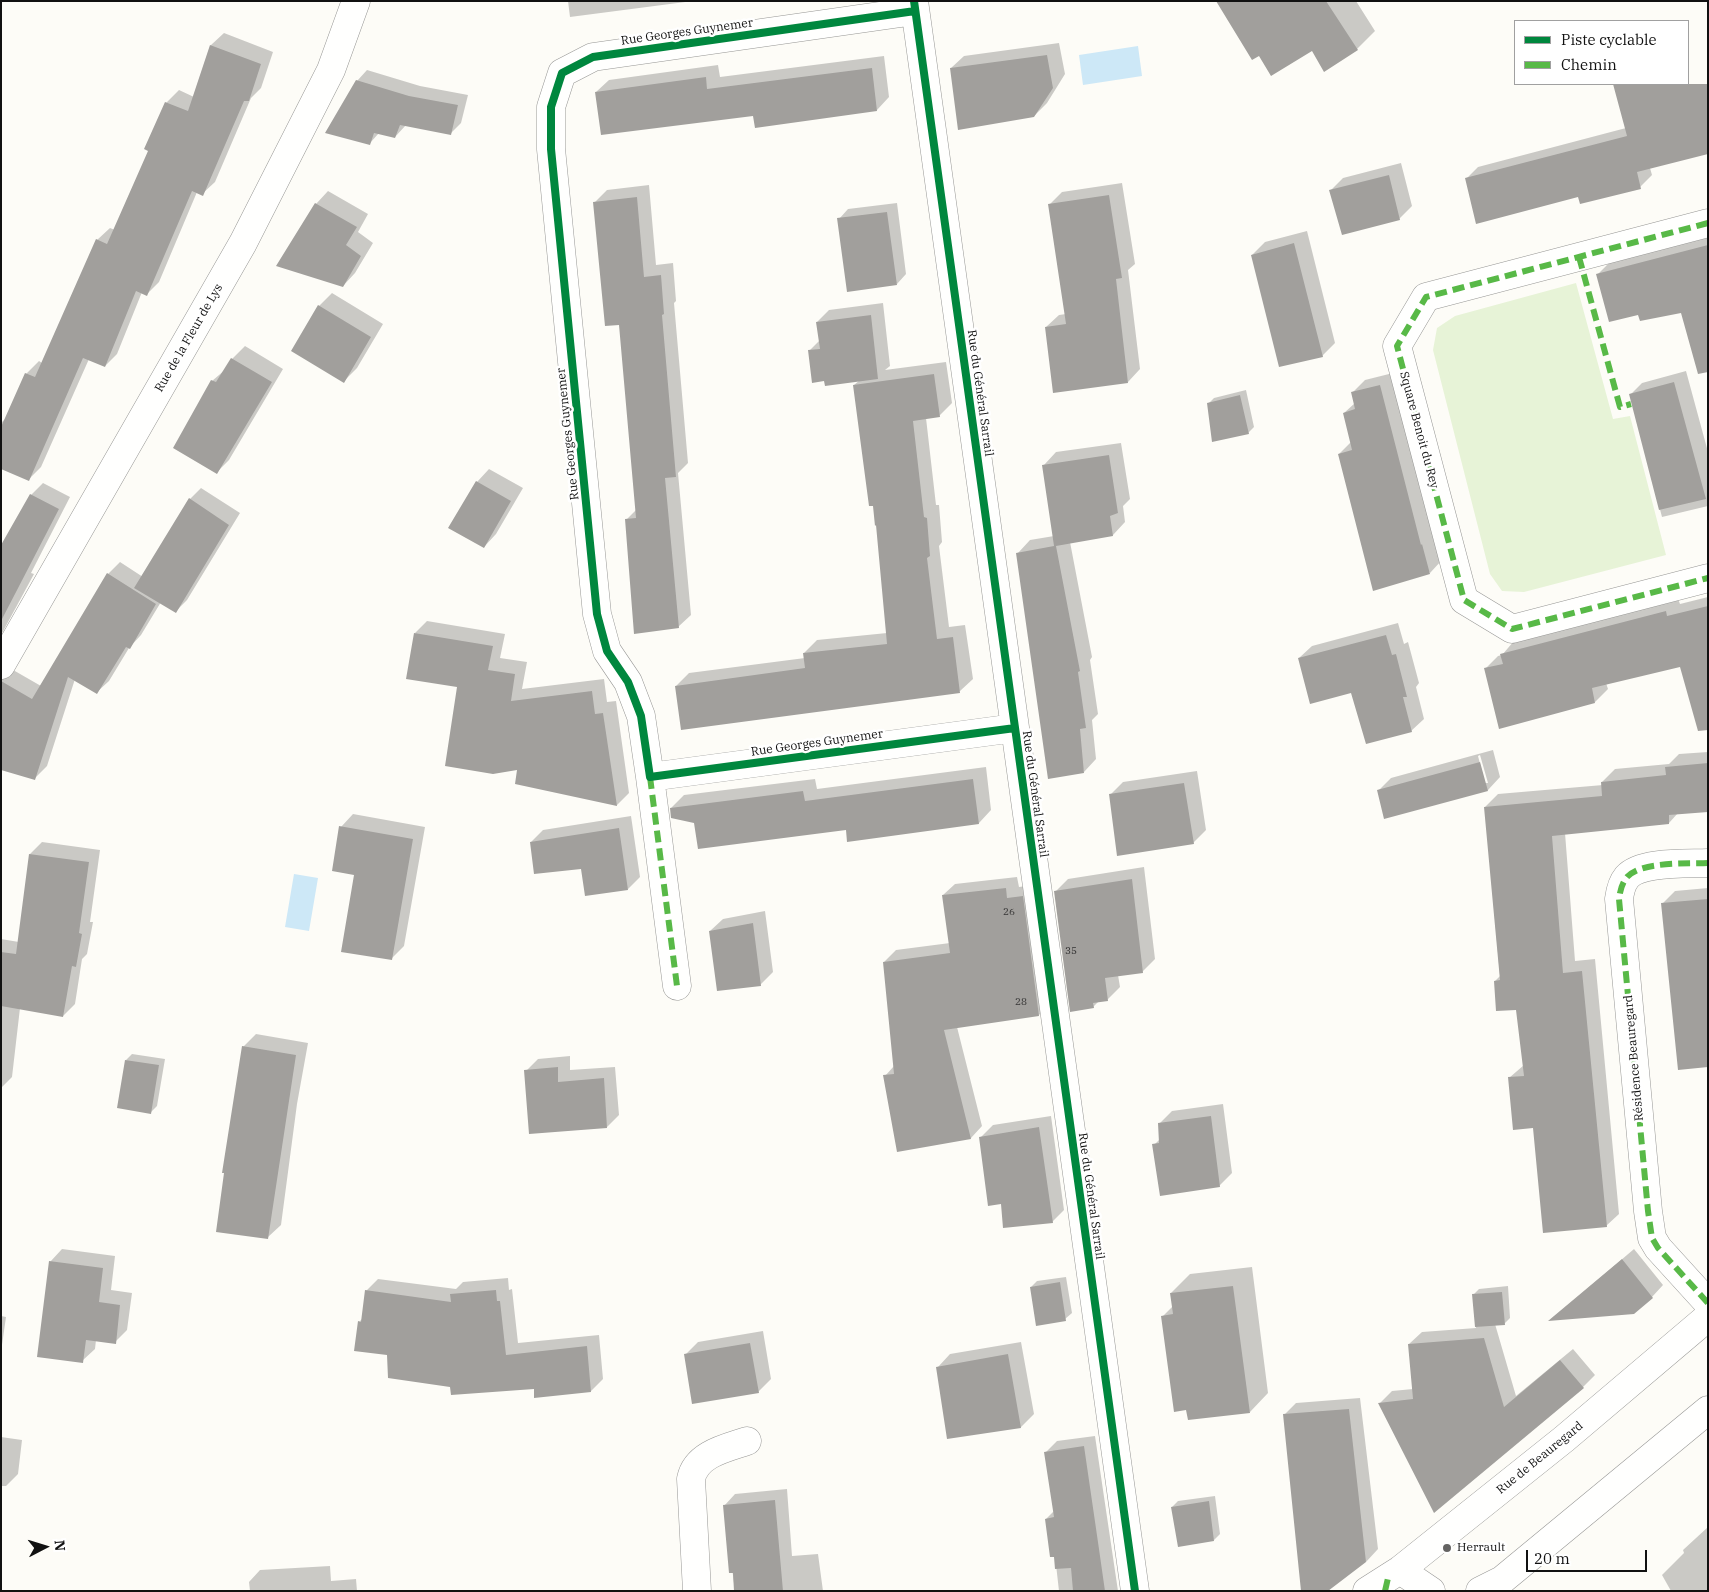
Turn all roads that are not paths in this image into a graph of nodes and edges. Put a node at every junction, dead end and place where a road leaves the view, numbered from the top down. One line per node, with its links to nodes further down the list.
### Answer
1 (356, 1): 5 (street, Rue de la Fleur de Lys)
2 (914, 6): 6 (street, Rue du Général Sarrail); 7 (street, Rue Georges Guynemer)
3 (1708, 223): 4 (street, Square Benoit du Rey)
4 (1708, 578)
5 (1, 665)
6 (1015, 728): 7 (street, Rue Georges Guynemer); 16 (street, Rue du Général Sarrail)
7 (650, 777): 9 (street, Rue Georges Guynemer)
8 (1708, 863): 10 (street, Résidence Beauregard)
9 (677, 986)
10 (1708, 1303)
11 (1708, 1317): 14 (street, Rue de Beauregard)
12 (1708, 1410): 19 (street)
13 (747, 1441): 15 (street)
14 (1400, 1570): 17 (street, Rue de Beauregard); 18 (street)
15 (697, 1591)
16 (1135, 1591)
17 (1366, 1591)
18 (1431, 1591)
19 (1480, 1591)

